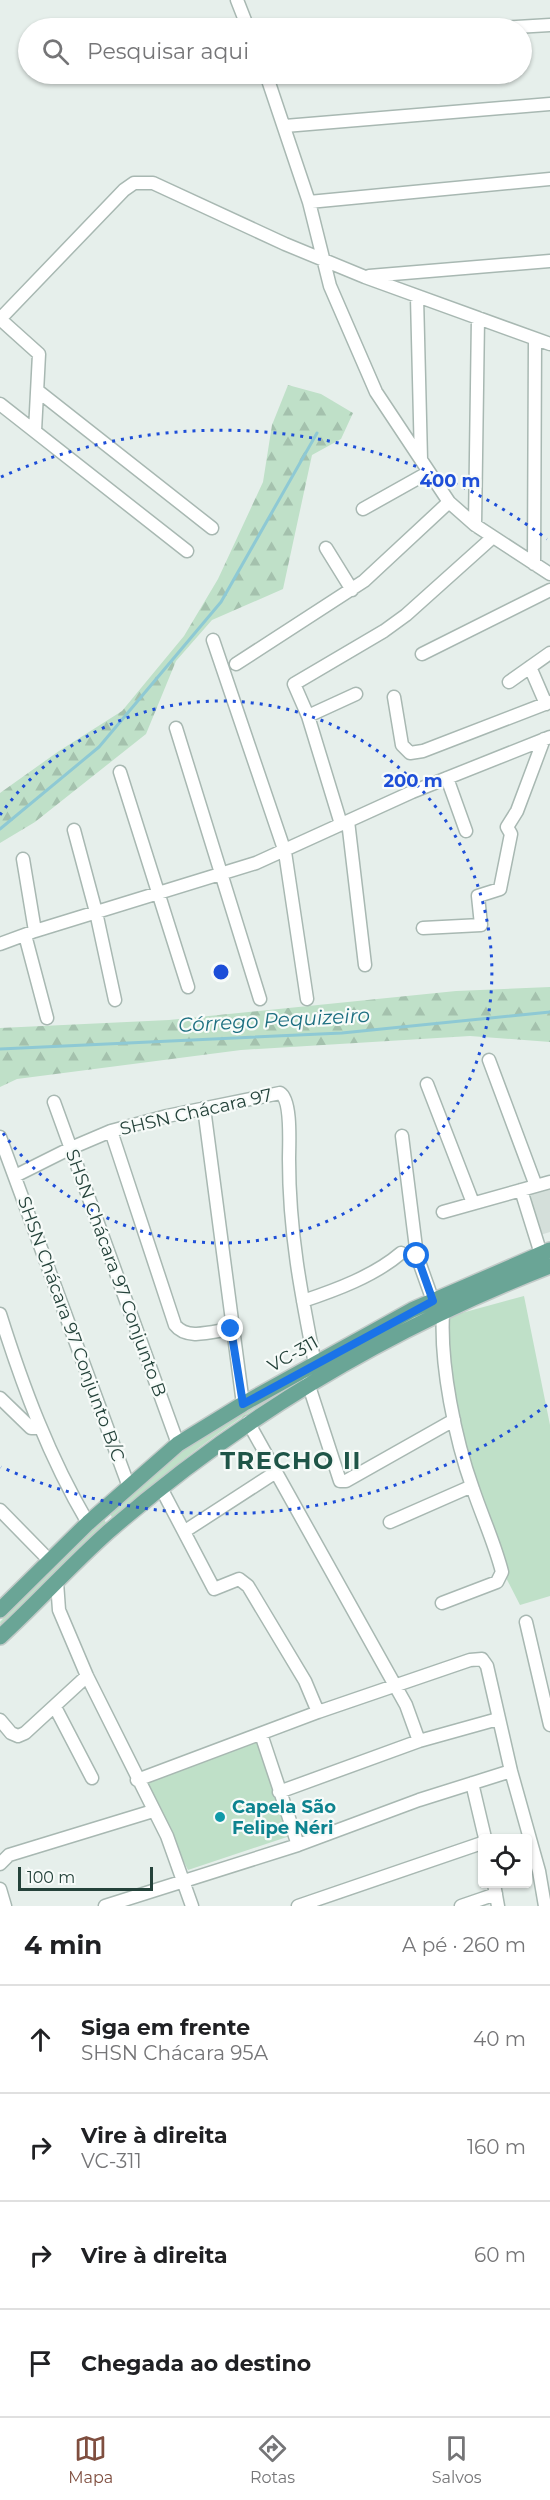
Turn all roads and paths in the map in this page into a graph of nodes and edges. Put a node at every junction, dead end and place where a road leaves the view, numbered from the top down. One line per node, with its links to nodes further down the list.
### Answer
1 (237, 0): 2 (street)
2 (244, 18)
3 (550, 25): 4 (street)
4 (532, 26)
5 (270, 84): 7 (street)
6 (550, 104): 7 (street)
7 (285, 126): 9 (street)
8 (550, 180): 9 (street)
9 (309, 202): 10 (street)
10 (324, 259): 12 (street); 15 (street); 21 (street)
11 (550, 261): 12 (street)
12 (364, 277): 13 (street)
13 (417, 297): 14 (street); 21 (street)
14 (478, 318): 16 (street); 25 (street)
15 (0, 319): 18 (street)
16 (535, 339): 17 (street); 30 (street)
17 (550, 344)
18 (38, 391): 20 (street); 26 (street)
19 (0, 404): 20 (street)
20 (35, 431): 29 (street)
21 (421, 460): 22 (street)
22 (429, 472): 23 (street); 24 (street)
23 (449, 502): 25 (street); 32 (street)
24 (363, 509)
25 (475, 525): 27 (street)
26 (212, 528)
27 (493, 537): 30 (street); 43 (street)
28 (326, 548): 32 (street)
29 (187, 551)
30 (534, 564): 31 (street)
31 (550, 574)
32 (352, 590): 37 (street)
33 (550, 590): 36 (street)
34 (213, 640): 51 (street)
35 (550, 653): 38 (street)
36 (422, 654)
37 (236, 664)
38 (530, 667): 39 (street); 42 (street)
39 (509, 682)
40 (356, 694): 43 (street)
41 (394, 697): 42 (street)
42 (548, 703)
43 (308, 716): 48 (street)
44 (176, 728): 53 (street)
45 (547, 738): 47 (street); 56 (street)
46 (120, 772): 54 (street)
47 (447, 778): 48 (street); 50 (street)
48 (344, 823): 51 (street); 59 (street)
49 (74, 830): 55 (street)
50 (465, 831)
51 (285, 852): 53 (street); 62 (street)
52 (23, 859): 57 (street)
53 (222, 873): 54 (street); 61 (street)
54 (160, 892): 55 (street); 60 (street)
55 (96, 912): 57 (street); 63 (street)
56 (423, 928)
57 (30, 933): 58 (street); 64 (street)
58 (0, 944)
59 (364, 965)
60 (188, 987)
61 (260, 999)
62 (307, 999)
63 (115, 1000)
64 (47, 1018)
65 (489, 1060): 75 (street)
66 (427, 1084): 77 (street)
67 (54, 1102): 72 (street, SHSN Chácara 97 Conjunto B)
68 (204, 1108): 69 (street, SHSN Chácara 97); 81 (street, SHSN Chácara 97); 85 (street)
69 (111, 1131): 72 (street); 85 (street, SHSN Chácara 97)
70 (402, 1136): 82 (street)
71 (0, 1137): 73 (street, SHSN Chácara 97 Conjunto B/C)
72 (71, 1148): 73 (street); 94 (street, SHSN Chácara 97 Conjunto B)
73 (15, 1176): 97 (street, SHSN Chácara 97 Conjunto B/C)
74 (550, 1182): 75 (street)
75 (536, 1186): 76 (street)
76 (521, 1190): 77 (street); 80 (street)
77 (473, 1203): 78 (street)
78 (443, 1212)
79 (401, 1253): 81 (street)
80 (547, 1257): 82 (main road, VC-311)
81 (303, 1301): 87 (street, SHSN Chácara 97)
82 (438, 1307): 84 (main road); 86 (street); 87 (main road, VC-311)
83 (0, 1314): 93 (street)
84 (426, 1321): 86 (street); 88 (main road)
85 (231, 1329): 90 (street)
86 (441, 1334): 91 (street)
87 (315, 1364): 90 (main road, VC-311)
88 (308, 1383): 91 (street); 92 (main road)
89 (0, 1398): 93 (street)
90 (243, 1404): 94 (main road, VC-311)
91 (454, 1420): 96 (street)
92 (249, 1422): 95 (street); 98 (main road)
93 (40, 1428): 100 (street)
94 (178, 1444): 97 (main road, VC-311)
95 (276, 1472): 102 (street); 113 (street)
96 (472, 1486): 101 (street); 107 (street)
97 (129, 1487): 100 (main road, VC-311)
98 (161, 1488): 102 (street); 103 (main road)
99 (0, 1510): 104 (street)
100 (92, 1519): 103 (main road); 104 (main road, VC-311)
101 (390, 1522)
102 (185, 1531): 115 (street)
103 (106, 1534): 105 (main road)
104 (49, 1560): 108 (main road, VC-311)
105 (60, 1579): 106 (main road); 109 (street)
106 (37, 1602): 109 (street); 111 (main road)
107 (442, 1603)
108 (0, 1610)
109 (59, 1610): 112 (street)
110 (526, 1622): 118 (street)
111 (2, 1633)
112 (87, 1676): 114 (street); 123 (street)
113 (394, 1687): 115 (street); 116 (street); 120 (street)
114 (55, 1707): 117 (street); 122 (street)
115 (318, 1712): 119 (street)
116 (498, 1719): 120 (street); 121 (street)
117 (0, 1720)
118 (550, 1725)
119 (261, 1734): 123 (street); 125 (street)
120 (419, 1741): 125 (street)
121 (511, 1771): 124 (street); 131 (street)
122 (92, 1778)
123 (137, 1780): 126 (street)
124 (472, 1783): 127 (street); 128 (street)
125 (279, 1792): 128 (street)
126 (153, 1811): 130 (street); 132 (street)
127 (484, 1834)
128 (298, 1845): 132 (street)
129 (478, 1845): 138 (street)
130 (5, 1859)
131 (544, 1869): 140 (street)
132 (184, 1881): 136 (street); 137 (street)
133 (0, 1889): 135 (street)
134 (496, 1895): 139 (street)
135 (5, 1906)
136 (105, 1906)
137 (192, 1906)
138 (298, 1906)
139 (461, 1906)
140 (545, 1906)

